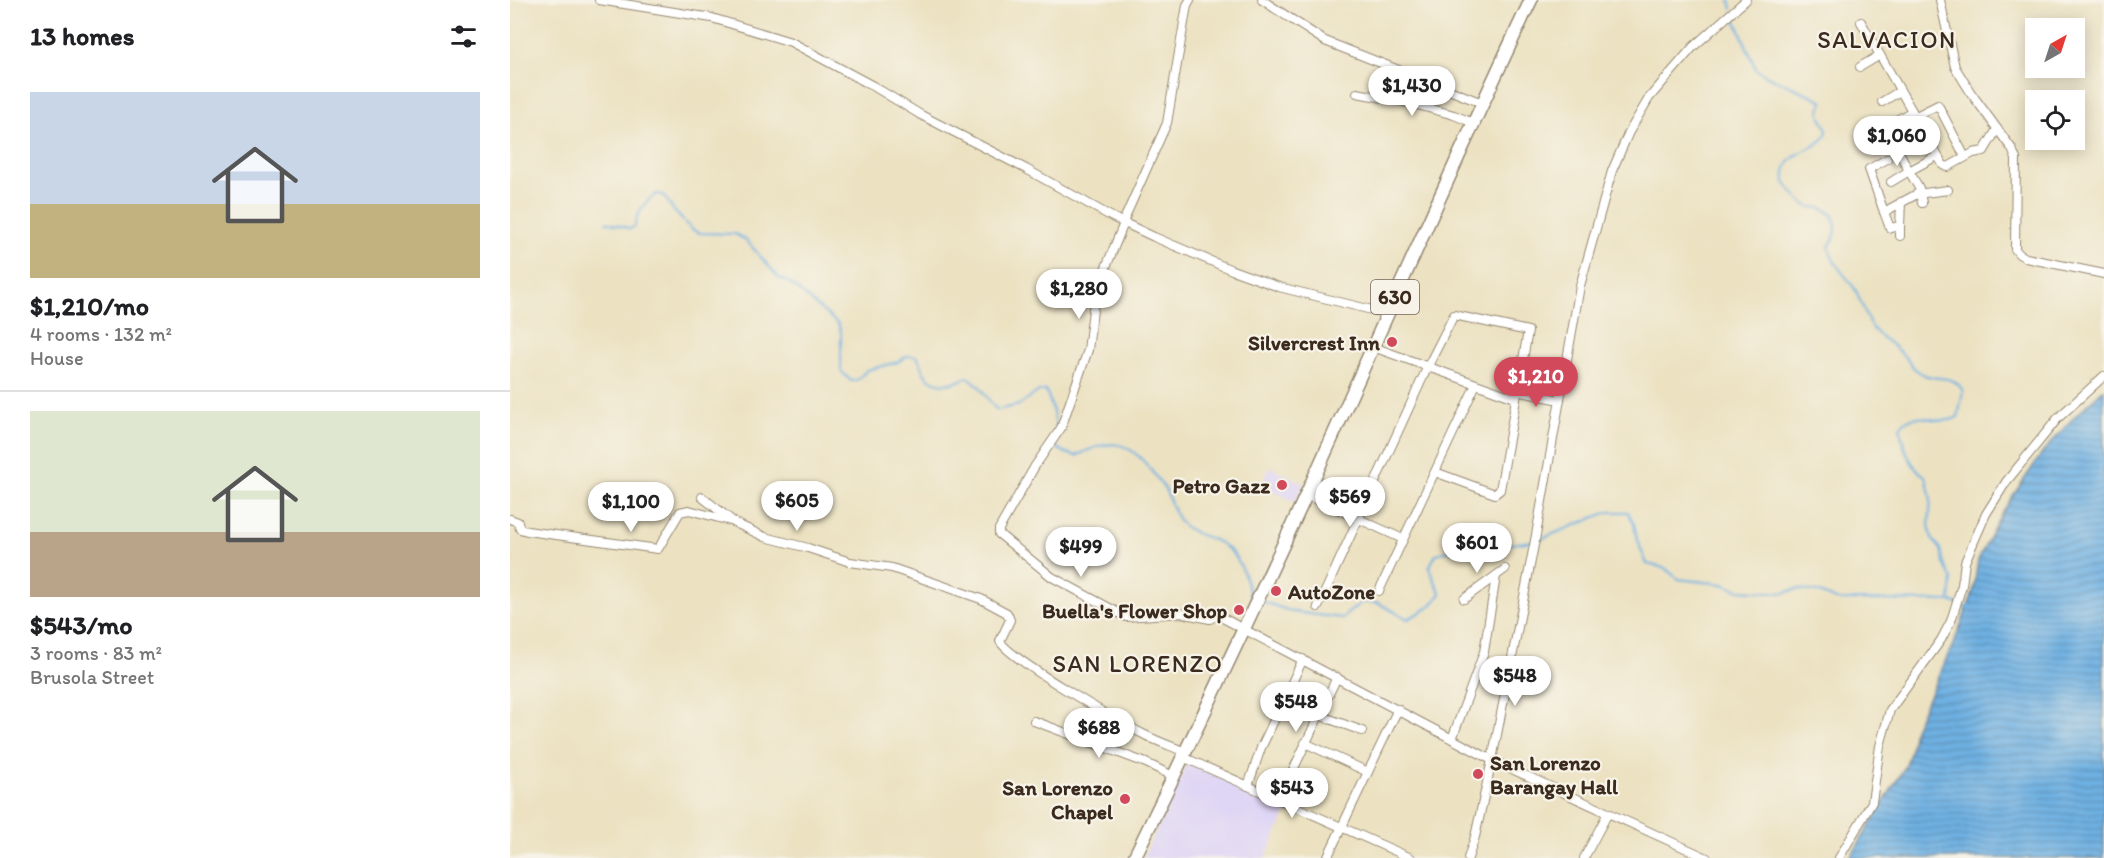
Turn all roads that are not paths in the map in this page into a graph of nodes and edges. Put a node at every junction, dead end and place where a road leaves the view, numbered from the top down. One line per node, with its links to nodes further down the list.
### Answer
1 (599, 0): 29 (street)
2 (1190, 0): 29 (street)
3 (1262, 0): 13 (street)
4 (1746, 0): 41 (street)
5 (1940, 0): 16 (street)
6 (1530, 1): 13 (main road, 630)
7 (1861, 22): 8 (street)
8 (1880, 56): 9 (street); 10 (street)
9 (1860, 67)
10 (1900, 91): 12 (street); 14 (street)
11 (1356, 93): 15 (street)
12 (1882, 102)
13 (1482, 104): 15 (main road, 630)
14 (1914, 113): 17 (street); 18 (street); 21 (street)
15 (1473, 123): 35 (main road, 630)
16 (1997, 129): 18 (street); 34 (street)
17 (1937, 156): 18 (street); 21 (street)
18 (1965, 157)
19 (1887, 159): 20 (street)
20 (1869, 169): 22 (street); 28 (street)
21 (1909, 171): 23 (street); 25 (street)
22 (1860, 174)
23 (1890, 182)
24 (1948, 190): 25 (street)
25 (1920, 194): 26 (street); 27 (street)
26 (1901, 202): 28 (street); 30 (street)
27 (1922, 203)
28 (1884, 212): 31 (street)
29 (1123, 223): 35 (street); 54 (street)
30 (1900, 226): 31 (street); 33 (street)
31 (1890, 228): 32 (street)
32 (1881, 231)
33 (1900, 236)
34 (2104, 274)
35 (1388, 314): 36 (main road, 630)
36 (1373, 347): 37 (street); 43 (main road, 630)
37 (1428, 366): 39 (street); 40 (street); 46 (street)
38 (2104, 376): 77 (street)
39 (1476, 384): 40 (street); 42 (street)
40 (1516, 394): 41 (street); 42 (street)
41 (1560, 400): 64 (street)
42 (1435, 472): 48 (street)
43 (1306, 495): 46 (street); 54 (main road, 630)
44 (702, 497): 47 (street)
45 (510, 519): 47 (street)
46 (1359, 519): 48 (street); 53 (street)
47 (735, 523): 63 (street)
48 (1404, 538): 51 (street)
49 (1505, 569): 50 (street)
50 (1496, 576): 52 (street); 61 (street)
51 (1379, 591)
52 (1464, 599)
53 (1318, 607)
54 (1243, 628): 55 (street); 63 (main road, 630)
55 (1303, 659): 56 (street); 67 (street)
56 (1336, 676): 57 (street); 58 (street)
57 (1398, 709): 61 (street); 65 (street)
58 (1318, 715): 60 (street); 62 (street)
59 (1034, 722): 66 (street)
60 (1362, 731)
61 (1452, 739): 64 (street)
62 (1305, 743): 65 (street); 68 (street)
63 (1184, 754): 66 (main road, 630); 67 (street)
64 (1492, 760): 69 (street); 74 (street)
65 (1368, 772): 70 (street)
66 (1173, 776): 71 (main road, 630)
67 (1248, 786): 68 (street)
68 (1279, 800): 70 (street)
69 (1608, 813): 75 (street); 76 (street)
70 (1341, 827): 72 (street); 73 (street)
71 (1134, 858)
72 (1327, 858)
73 (1411, 858)
74 (1468, 858)
75 (1584, 858)
76 (1707, 858)
77 (1839, 858)

